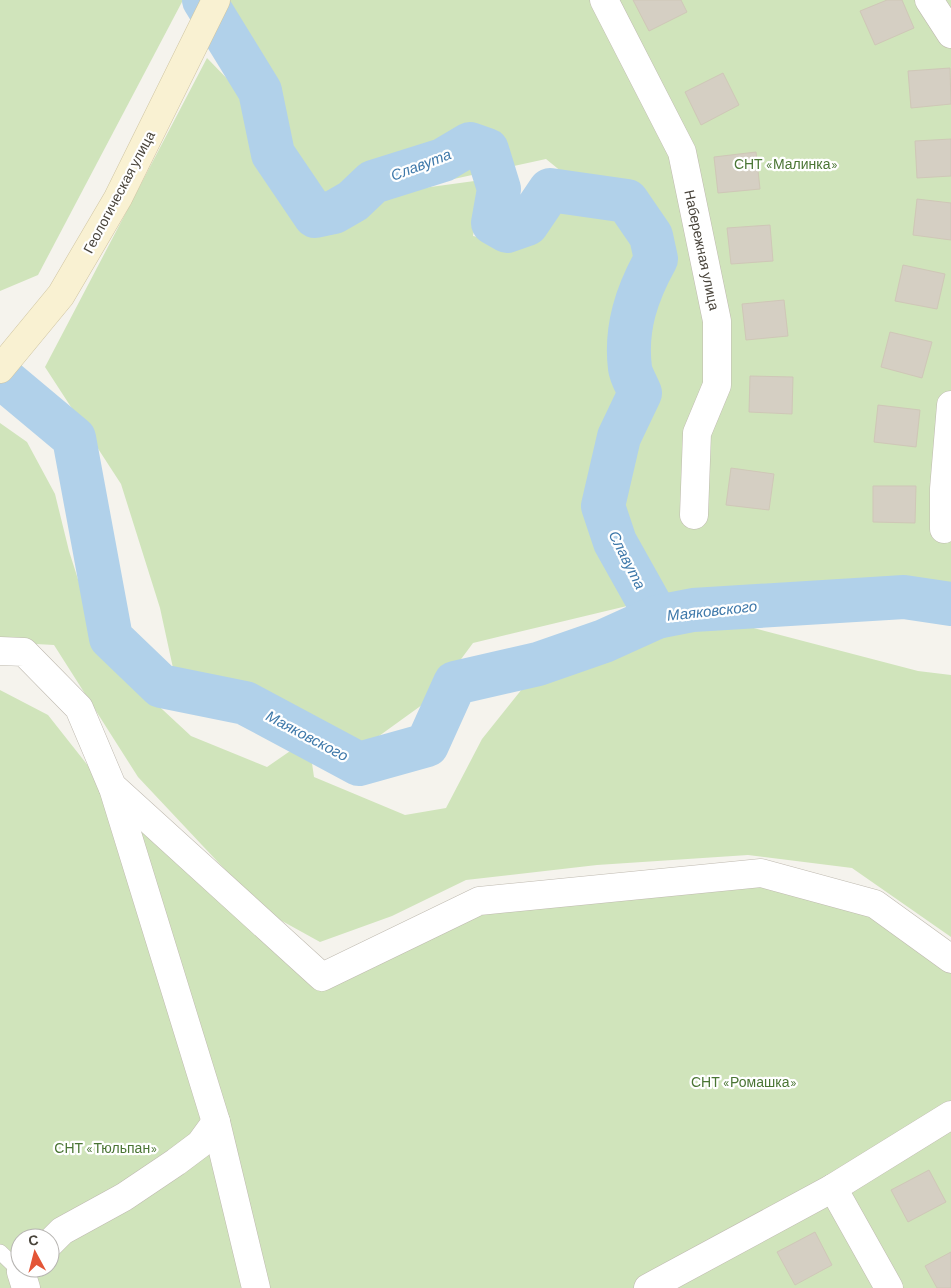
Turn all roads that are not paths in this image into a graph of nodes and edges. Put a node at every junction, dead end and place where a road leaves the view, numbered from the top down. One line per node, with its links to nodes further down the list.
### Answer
1 (604, 0): 7 (street, Набережная улица)
2 (929, 0): 4 (street)
3 (215, 1): 5 (street, Геологическая улица)
4 (951, 34)
5 (0, 369)
6 (951, 405): 8 (street)
7 (694, 515)
8 (944, 529)
9 (0, 651): 10 (street)
10 (112, 786): 11 (street); 13 (street)
11 (951, 959)
12 (951, 1115): 14 (street)
13 (216, 1122): 15 (street); 18 (street)
14 (833, 1188): 19 (street); 20 (street)
15 (60, 1233)
16 (0, 1252): 17 (lane)
17 (10, 1262)
18 (256, 1288)
19 (648, 1288)
20 (889, 1288)

